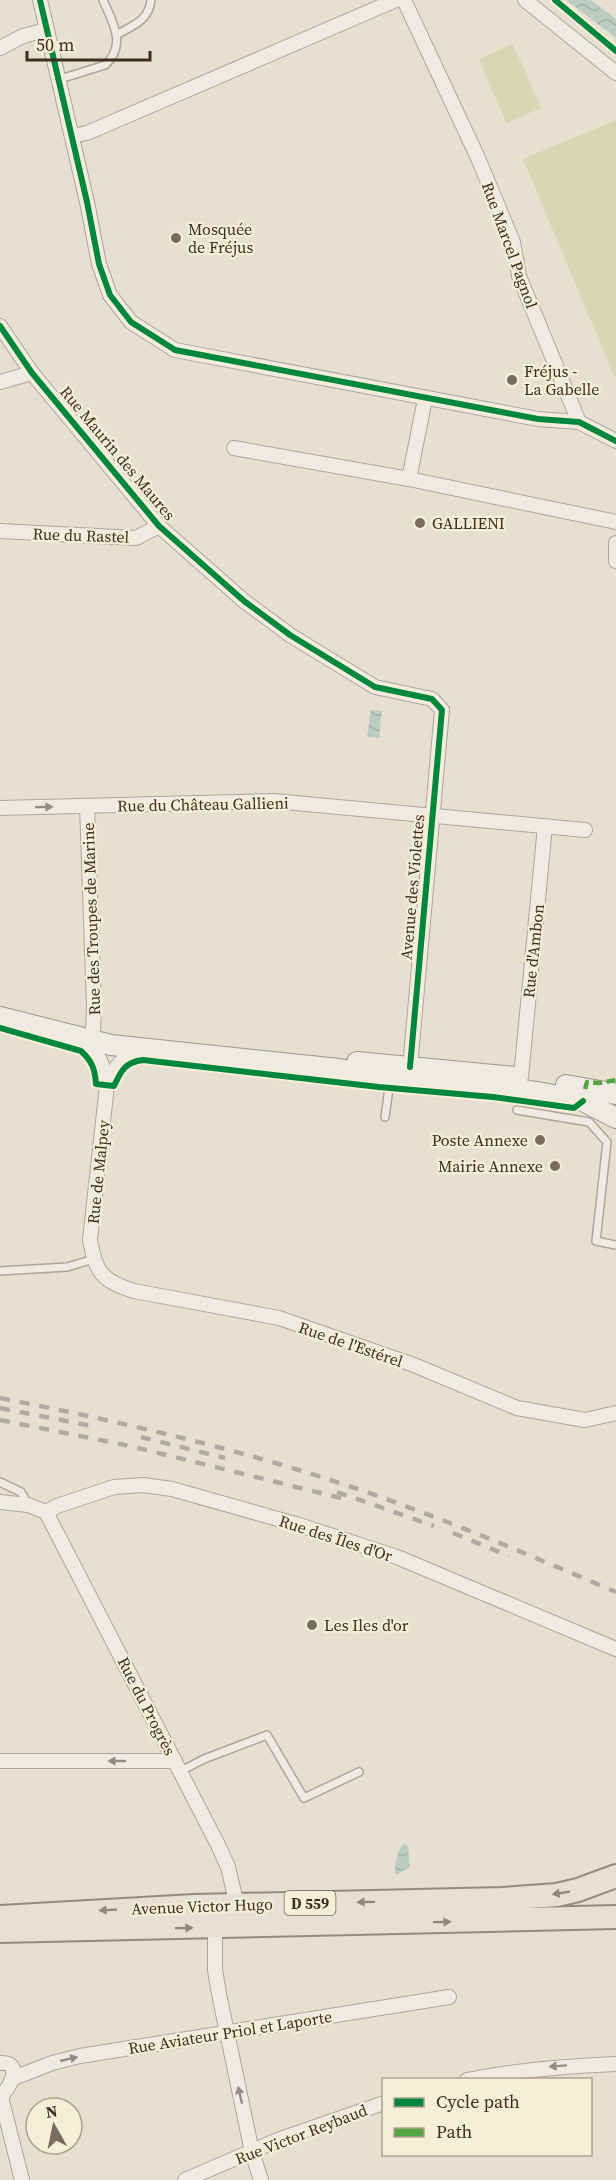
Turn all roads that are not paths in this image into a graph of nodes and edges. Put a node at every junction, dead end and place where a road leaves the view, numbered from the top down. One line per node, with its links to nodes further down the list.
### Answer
1 (40, 0): 8 (street)
2 (104, 0): 9 (lane)
3 (151, 0): 9 (lane)
4 (396, 0): 14 (street)
5 (404, 0): 19 (street, Rue Marcel Pagnol)
6 (525, 0): 12 (street)
7 (540, 0): 11 (street)
8 (46, 30): 10 (street); 13 (street)
9 (118, 34): 13 (lane)
10 (0, 48)
11 (616, 62)
12 (616, 74)
13 (57, 80): 14 (street)
14 (72, 136): 18 (street)
15 (0, 326): 16 (street, Rue Maurin des Maures)
16 (32, 373): 17 (street); 24 (street, Rue Maurin des Maures)
17 (0, 382)
18 (425, 399): 19 (street); 22 (street)
19 (579, 422): 20 (street)
20 (616, 441)
21 (234, 448): 22 (street)
22 (409, 479): 23 (street)
23 (616, 522)
24 (159, 526): 25 (street, Rue du Rastel); 28 (street, Rue Maurin des Maures)
25 (0, 531)
26 (616, 543): 27 (street)
27 (616, 561)
28 (442, 710): 31 (street, Avenue des Violettes)
29 (87, 806): 30 (street, Rue du Château Gallieni, one-way to 29); 31 (street, Rue du Château Gallieni); 36 (street, Rue des Troupes de Marine)
30 (0, 808)
31 (432, 815): 32 (street, Rue du Château Gallieni); 38 (street, Avenue des Violettes)
32 (545, 826): 33 (street, Rue du Château Gallieni); 40 (street, Rue d'Ambon)
33 (585, 830)
34 (0, 1009): 36 (main road)
35 (0, 1017): 36 (main road)
36 (90, 1036): 37 (main road); 38 (main road); 42 (street, Rue de Malpey)
37 (140, 1048): 41 (main road); 42 (street, Rue de Malpey)
38 (410, 1067): 39 (main road)
39 (468, 1072): 40 (main road); 41 (lane)
40 (521, 1077): 43 (main road)
41 (391, 1080): 45 (lane); 46 (main road)
42 (107, 1085): 48 (street, Rue de Malpey)
43 (616, 1094)
44 (517, 1110): 47 (lane)
45 (385, 1117)
46 (616, 1118)
47 (616, 1245)
48 (94, 1259): 49 (lane); 50 (street, Rue de l'Estérel)
49 (0, 1270)
50 (616, 1413)
51 (0, 1482): 53 (lane)
52 (0, 1502): 53 (street)
53 (28, 1505): 54 (street)
54 (46, 1512): 55 (street, Rue des Îles d'Or); 57 (street, Rue du Progrès)
55 (616, 1649)
56 (0, 1761): 57 (street, one-way to 56)
57 (178, 1766): 58 (lane); 60 (street, Rue du Progrès)
58 (359, 1772)
59 (616, 1876): 60 (main road, Avenue Victor Hugo / D 559, one-way to 60)
60 (237, 1905): 61 (main road, Avenue Victor Hugo / D 559, one-way to 61)
61 (0, 1917)
62 (616, 1917): 63 (main road, Avenue Victor Hugo / D 559, one-way to 62)
63 (215, 1928): 64 (main road, Avenue Victor Hugo / D 559, one-way to 63); 66 (street)
64 (0, 1931)
65 (449, 1997): 66 (street, Rue Aviateur Priol et Laporte)
66 (226, 2033): 69 (street, Rue Aviateur Priol et Laporte, one-way to 66); 73 (street, one-way to 66)
67 (2, 2060): 69 (street)
68 (616, 2064): 70 (street, one-way to 70)
69 (14, 2078): 71 (street)
70 (472, 2078)
71 (0, 2097): 74 (street)
72 (382, 2104): 73 (street, Rue Victor Reybaud)
73 (252, 2152): 75 (street, Rue Victor Reybaud); 76 (street)
74 (22, 2180)
75 (185, 2180)
76 (261, 2180)

